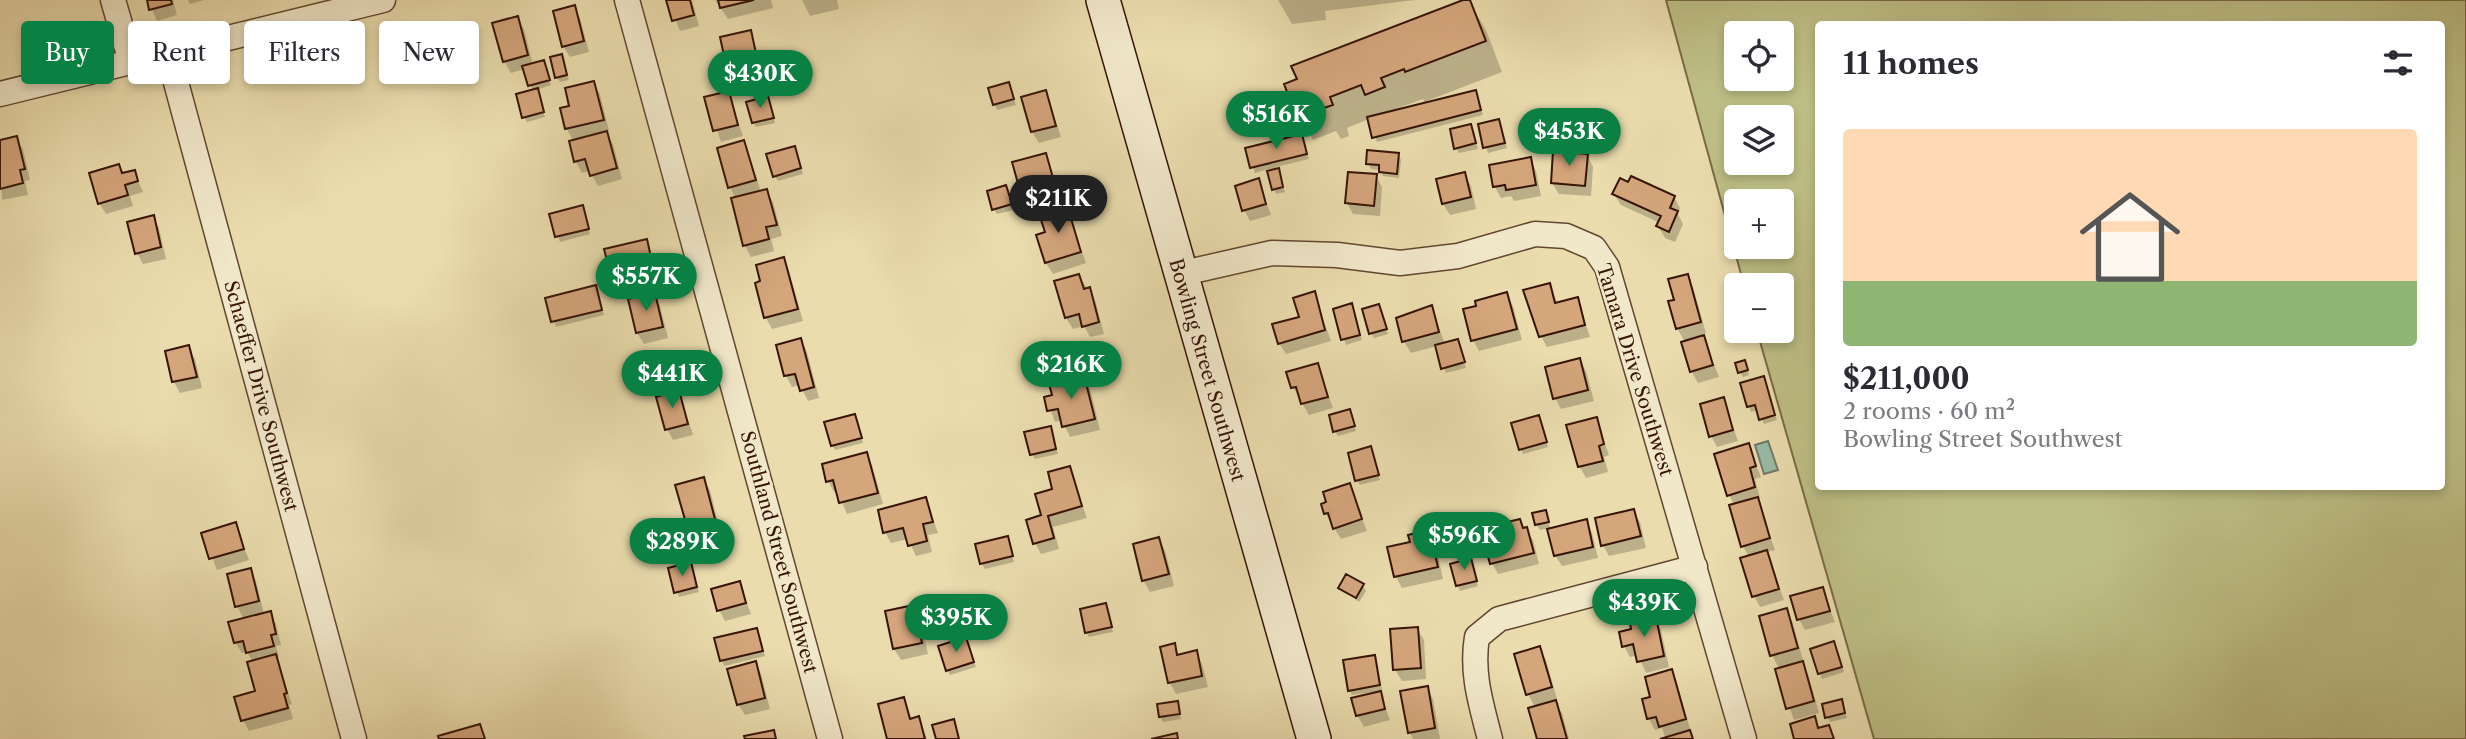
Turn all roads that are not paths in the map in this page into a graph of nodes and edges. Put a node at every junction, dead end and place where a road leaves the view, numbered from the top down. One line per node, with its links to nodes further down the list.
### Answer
1 (113, 0): 6 (street)
2 (383, 0): 5 (street)
3 (627, 0): 13 (street, Southland Street Southwest)
4 (1103, 0): 10 (main road, Bowling Street Southwest)
5 (230, 38)
6 (128, 52)
7 (128, 63): 9 (street)
8 (177, 84): 12 (street, Schaeffer Drive Southwest)
9 (0, 94)
10 (1178, 274): 11 (street, Tamara Drive Southwest); 14 (main road, Bowling Street Southwest)
11 (1695, 567): 15 (street); 16 (street, Tamara Drive Southwest)
12 (354, 739)
13 (830, 739)
14 (1314, 739)
15 (1490, 739)
16 (1744, 739)

